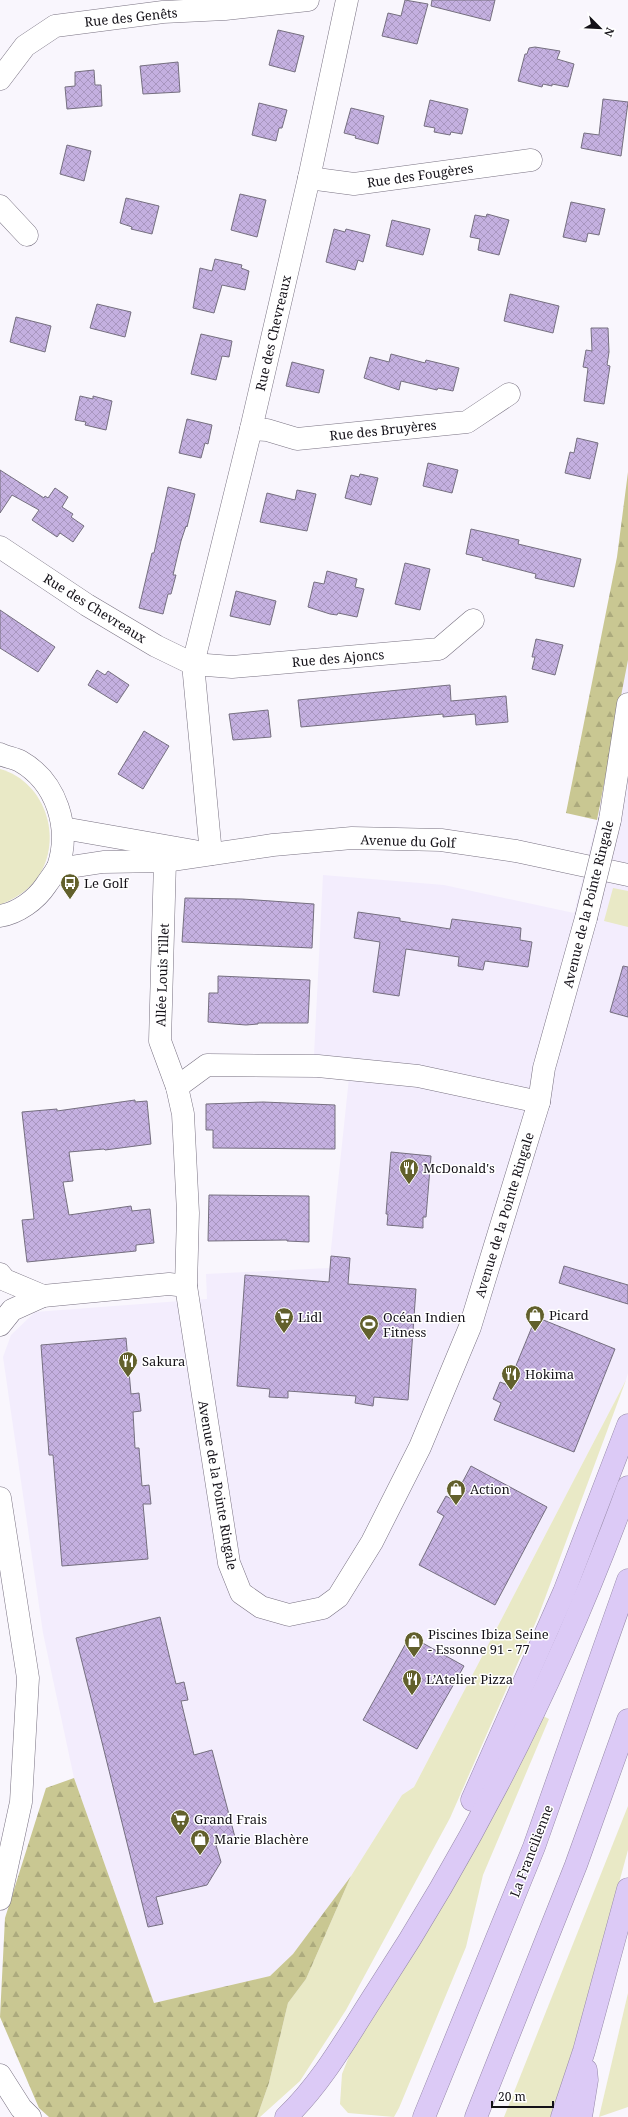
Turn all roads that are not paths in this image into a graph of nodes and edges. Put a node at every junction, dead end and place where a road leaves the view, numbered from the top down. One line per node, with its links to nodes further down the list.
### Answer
1 (308, 0): 3 (street, Rue des Genêts)
2 (347, 0): 5 (street, Rue des Chevreaux)
3 (0, 79)
4 (531, 160): 5 (street, Rue des Fougères)
5 (309, 178): 9 (street, Rue des Chevreaux)
6 (0, 206): 7 (street)
7 (27, 235)
8 (509, 394): 9 (street, Rue des Bruyères)
9 (251, 429): 12 (street, Rue des Chevreaux)
10 (0, 547): 12 (street, Rue des Chevreaux)
11 (474, 620): 12 (street, Rue des Ajoncs)
12 (193, 664): 16 (street, Rue des Chevreaux)
13 (628, 704): 22 (street, Avenue de la Pointe Ringale, bridge)
14 (0, 754): 15 (street)
15 (63, 828): 16 (street); 18 (street)
16 (210, 854): 17 (street, Avenue du Golf); 19 (street, Avenue du Golf)
17 (165, 862): 18 (street, Avenue du Golf); 21 (street, Allée Louis Tillet)
18 (57, 869): 20 (street)
19 (628, 875)
20 (0, 916)
21 (177, 1086): 22 (street); 24 (street, Avenue de la Pointe Ringale)
22 (539, 1102): 24 (street, Avenue de la Pointe Ringale)
23 (0, 1274): 25 (street)
24 (186, 1286): 25 (street)
25 (43, 1296): 26 (street)
26 (0, 1325)
27 (628, 1425): 34 (highway)
28 (628, 1487): 34 (highway)
29 (0, 1498): 33 (street)
30 (628, 1580): 39 (highway, La Francilienne)
31 (628, 1720): 40 (highway)
32 (628, 1889): 35 (highway)
33 (0, 1899)
34 (409, 1942): 38 (highway)
35 (584, 2051): 41 (highway); 42 (highway)
36 (0, 2075): 37 (street)
37 (30, 2117)
38 (286, 2117)
39 (424, 2117)
40 (476, 2117)
41 (562, 2117)
42 (581, 2117)

